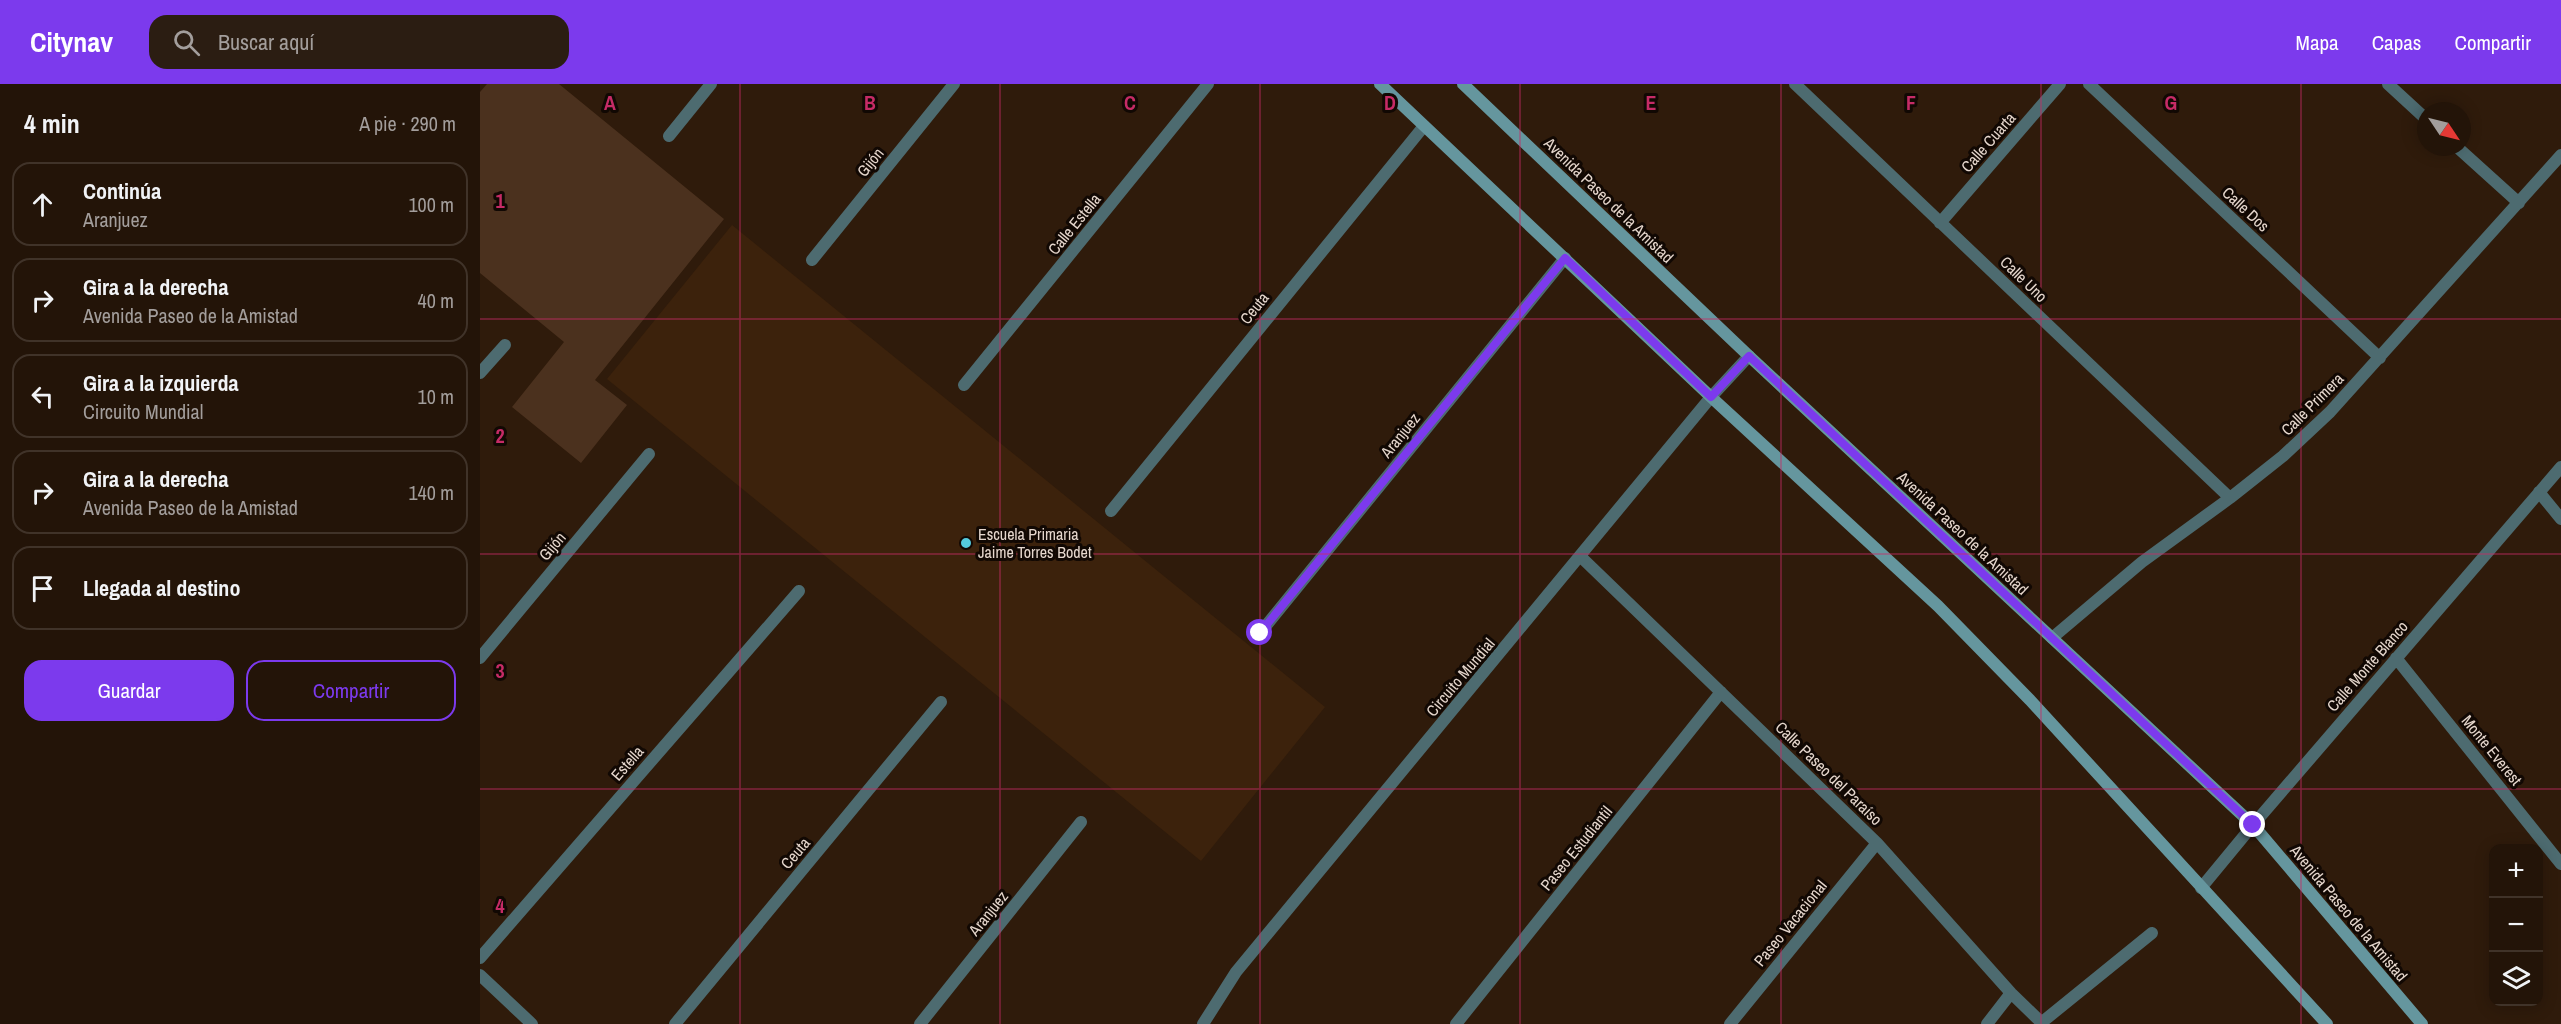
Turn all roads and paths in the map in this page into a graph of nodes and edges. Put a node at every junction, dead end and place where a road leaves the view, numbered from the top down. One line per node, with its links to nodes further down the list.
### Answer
1 (711, 84): 12 (street)
2 (954, 84): 18 (street, Gijón)
3 (1208, 84): 23 (street, Calle Estella)
4 (1380, 84): 11 (street)
5 (1463, 84): 20 (street, Avenida Paseo de la Amistad)
6 (1795, 84): 16 (street, Calle Uno)
7 (2061, 84): 16 (street, Calle Cuarta)
8 (2089, 84): 21 (street, Calle Dos)
9 (2388, 84): 10 (street)
10 (2417, 111)
11 (1424, 126): 17 (street); 29 (street, Ceuta)
12 (669, 136)
13 (2561, 155): 15 (street, Calle Primera)
14 (2467, 156): 15 (street)
15 (2519, 203): 21 (street, Calle Primera)
16 (1940, 222): 28 (street, Calle Uno)
17 (1565, 258): 24 (street); 33 (street, Aranjuez)
18 (812, 260)
19 (505, 345): 22 (street)
20 (1749, 356): 24 (street, Circuito Mundial); 34 (street, Avenida Paseo de la Amistad)
21 (2380, 358): 28 (street, Calle Primera)
22 (480, 374)
23 (964, 385)
24 (1711, 397): 31 (street, Circuito Mundial); 43 (street)
25 (649, 454): 35 (street, Gijón)
26 (2561, 467): 27 (street, Calle Monte Blanco)
27 (2539, 492): 30 (street); 36 (street, Calle Monte Blanco)
28 (2230, 498): 34 (street, Calle Primera)
29 (1111, 511)
30 (2561, 519)
31 (1581, 556): 37 (street, Calle Paseo del Paraíso); 52 (street, Circuito Mundial)
32 (799, 591): 45 (street, Estella)
33 (1260, 633)
34 (2052, 638): 40 (street, Avenida Paseo de la Amistad)
35 (480, 658)
36 (2396, 658): 40 (street, Calle Monte Blanco); 42 (street, Monte Everest)
37 (1721, 692): 41 (street, Calle Paseo del Paraíso); 53 (street, Paseo Estudiantil)
38 (940, 702): 50 (street, Ceuta)
39 (1081, 822): 51 (street, Aranjuez)
40 (2253, 825): 43 (street, Calle Monte Blanco); 57 (street, Avenida Paseo de la Amistad)
41 (1877, 843): 47 (street, Calle Paseo del Paraíso); 54 (street, Paseo Vacacional)
42 (2561, 864)
43 (2201, 888): 56 (street)
44 (2152, 933): 48 (street)
45 (480, 958)
46 (480, 975): 49 (street)
47 (2011, 993): 48 (street, Calle Paseo del Paraíso); 55 (street)
48 (2042, 1023)
49 (532, 1024)
50 (675, 1024)
51 (920, 1024)
52 (1203, 1024)
53 (1456, 1024)
54 (1730, 1024)
55 (1987, 1024)
56 (2327, 1024)
57 (2422, 1024)

